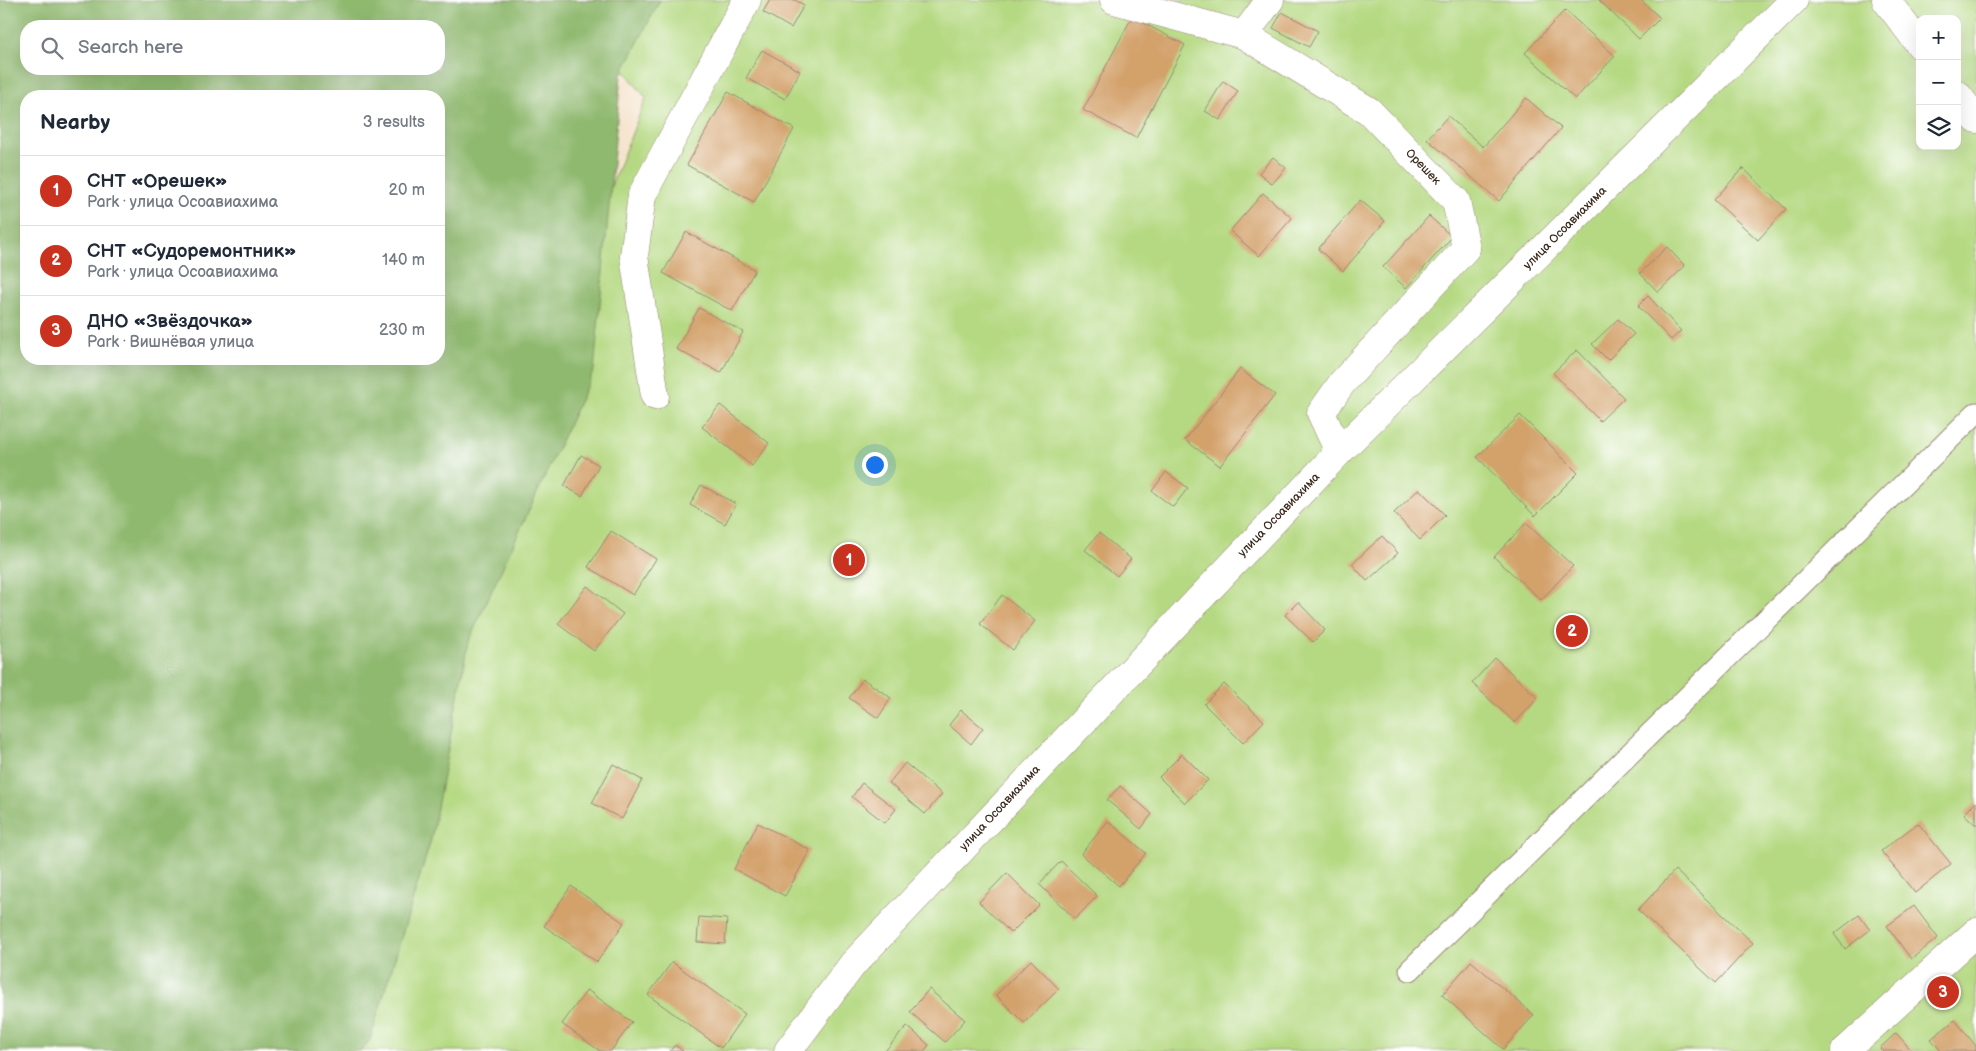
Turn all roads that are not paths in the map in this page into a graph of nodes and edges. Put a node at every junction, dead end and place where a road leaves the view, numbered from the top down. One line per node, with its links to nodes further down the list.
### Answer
1 (747, 0): 10 (street)
2 (1114, 0): 6 (street, Орешек)
3 (1270, 0): 6 (street)
4 (1794, 0): 12 (street, улица Осоавиахима)
5 (1886, 0): 7 (street)
6 (1244, 35): 12 (street, Орешек)
7 (1916, 40)
8 (1961, 99): 9 (street)
9 (1976, 119)
10 (655, 396)
11 (1976, 413): 14 (lane)
12 (1339, 452): 15 (street, улица Осоавиахима)
13 (1976, 932): 16 (street)
14 (1410, 970)
15 (788, 1051)
16 (1846, 1051)

